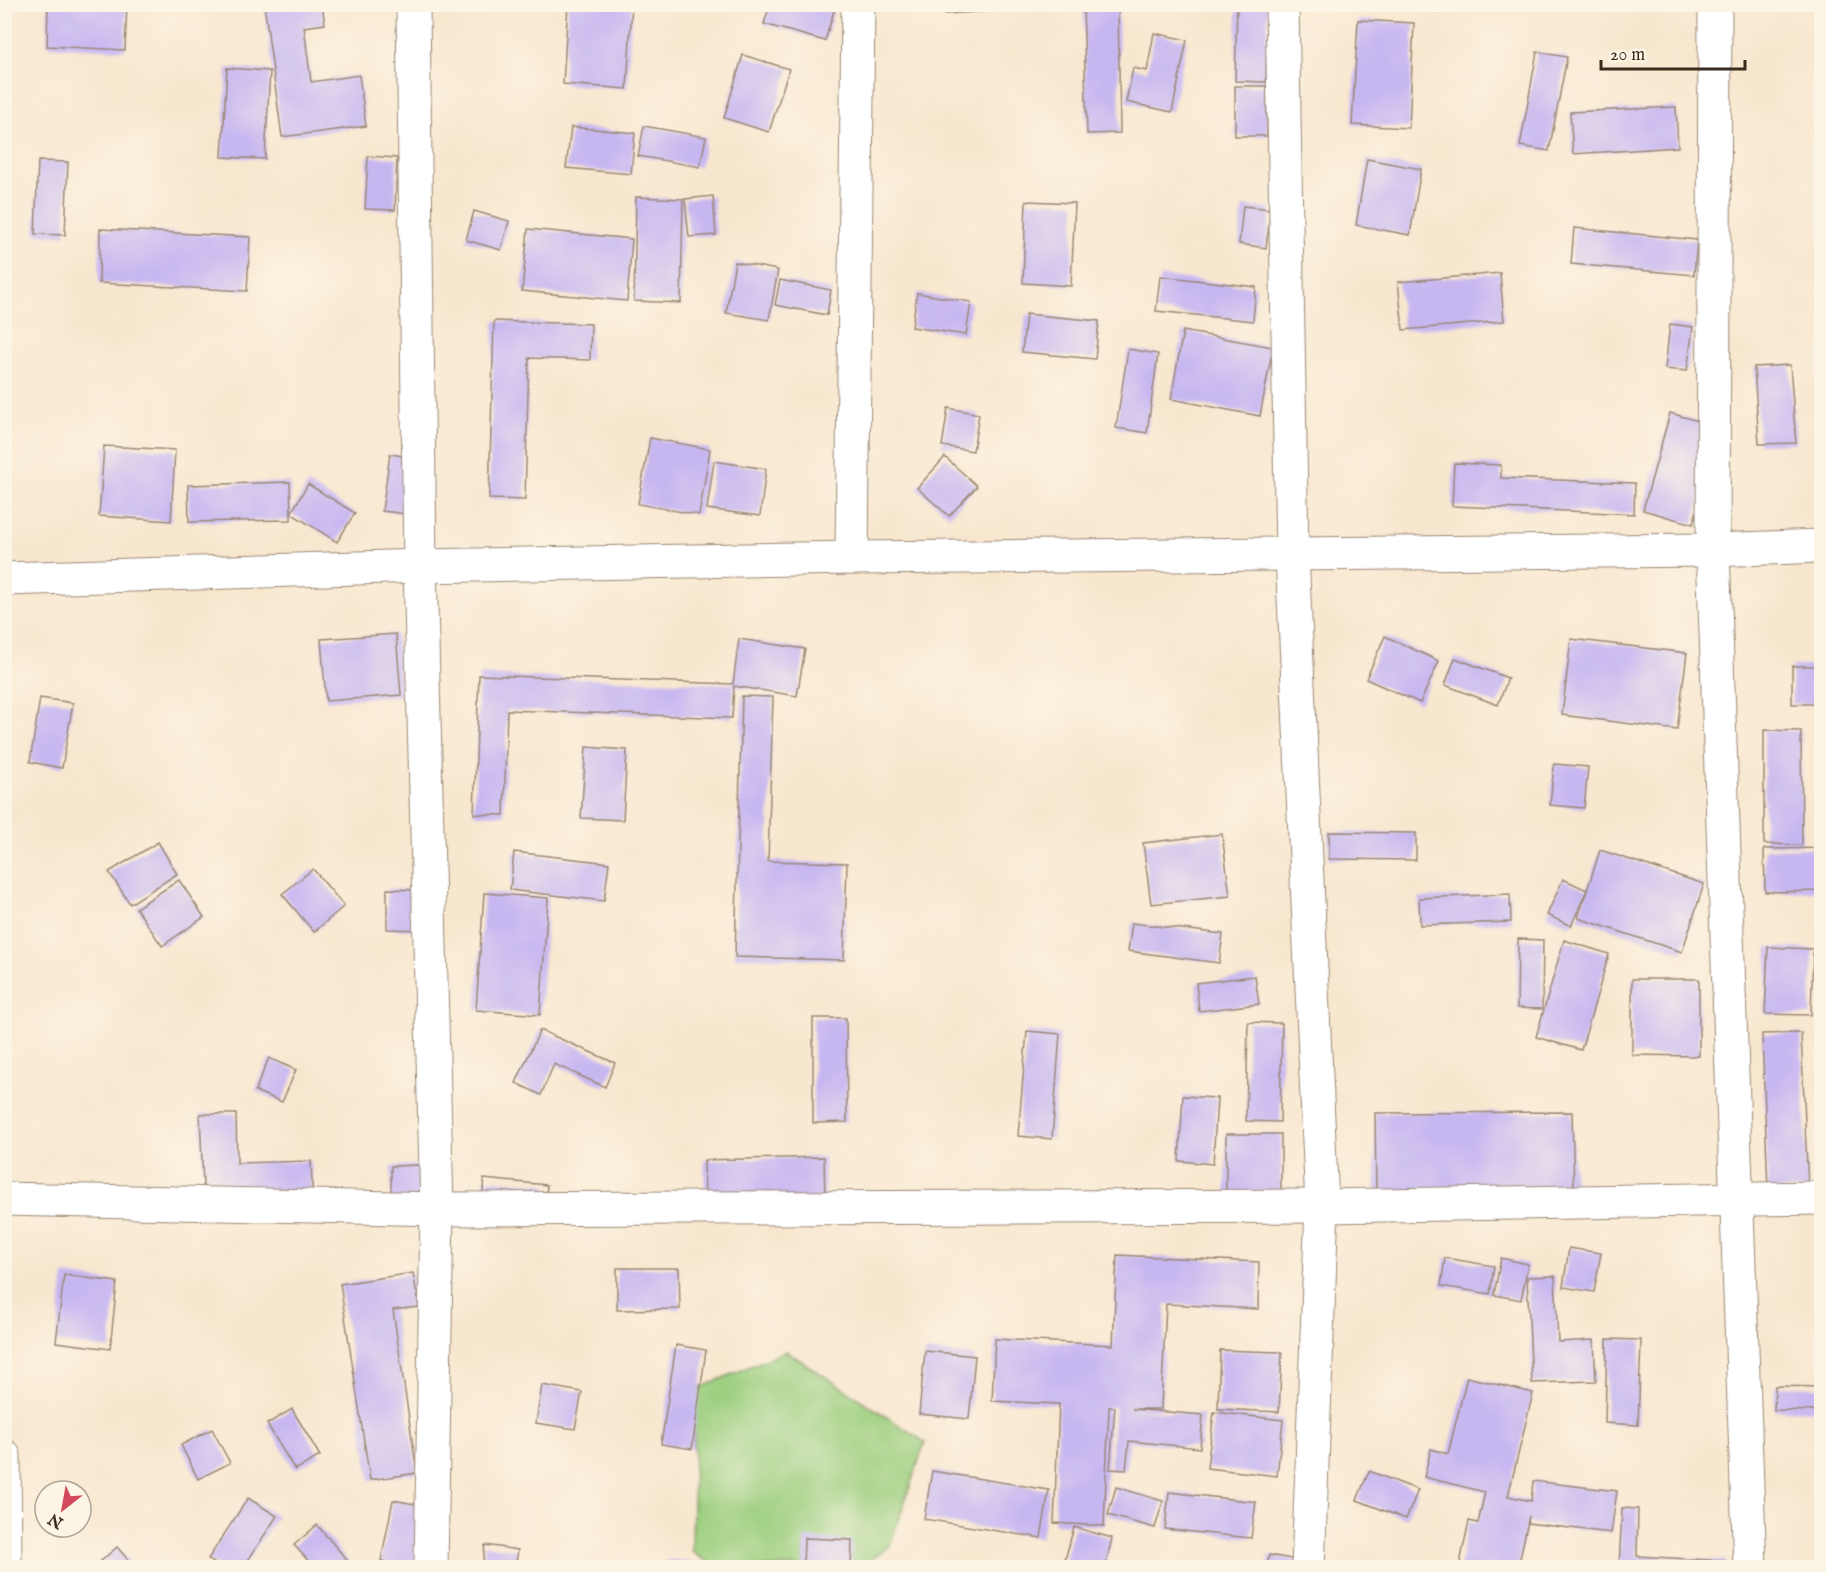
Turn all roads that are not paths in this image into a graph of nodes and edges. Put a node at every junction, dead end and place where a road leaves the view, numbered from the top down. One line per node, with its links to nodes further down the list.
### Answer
1 (413, 4): 9 (street)
2 (858, 4): 8 (street)
3 (1282, 4): 7 (street)
4 (1715, 4): 6 (street)
5 (1821, 546): 6 (street)
6 (1713, 550): 7 (street); 13 (street)
7 (1292, 554): 8 (street); 14 (street)
8 (852, 558): 9 (street)
9 (420, 566): 10 (street); 15 (street)
10 (4, 579)
11 (4, 1198): 15 (street)
12 (1821, 1198): 13 (street)
13 (1735, 1201): 14 (street); 20 (street)
14 (1322, 1206): 15 (street); 19 (street)
15 (437, 1209): 18 (street)
16 (4, 1456): 17 (street)
17 (5, 1568)
18 (431, 1568)
19 (1308, 1568)
20 (1750, 1568)

